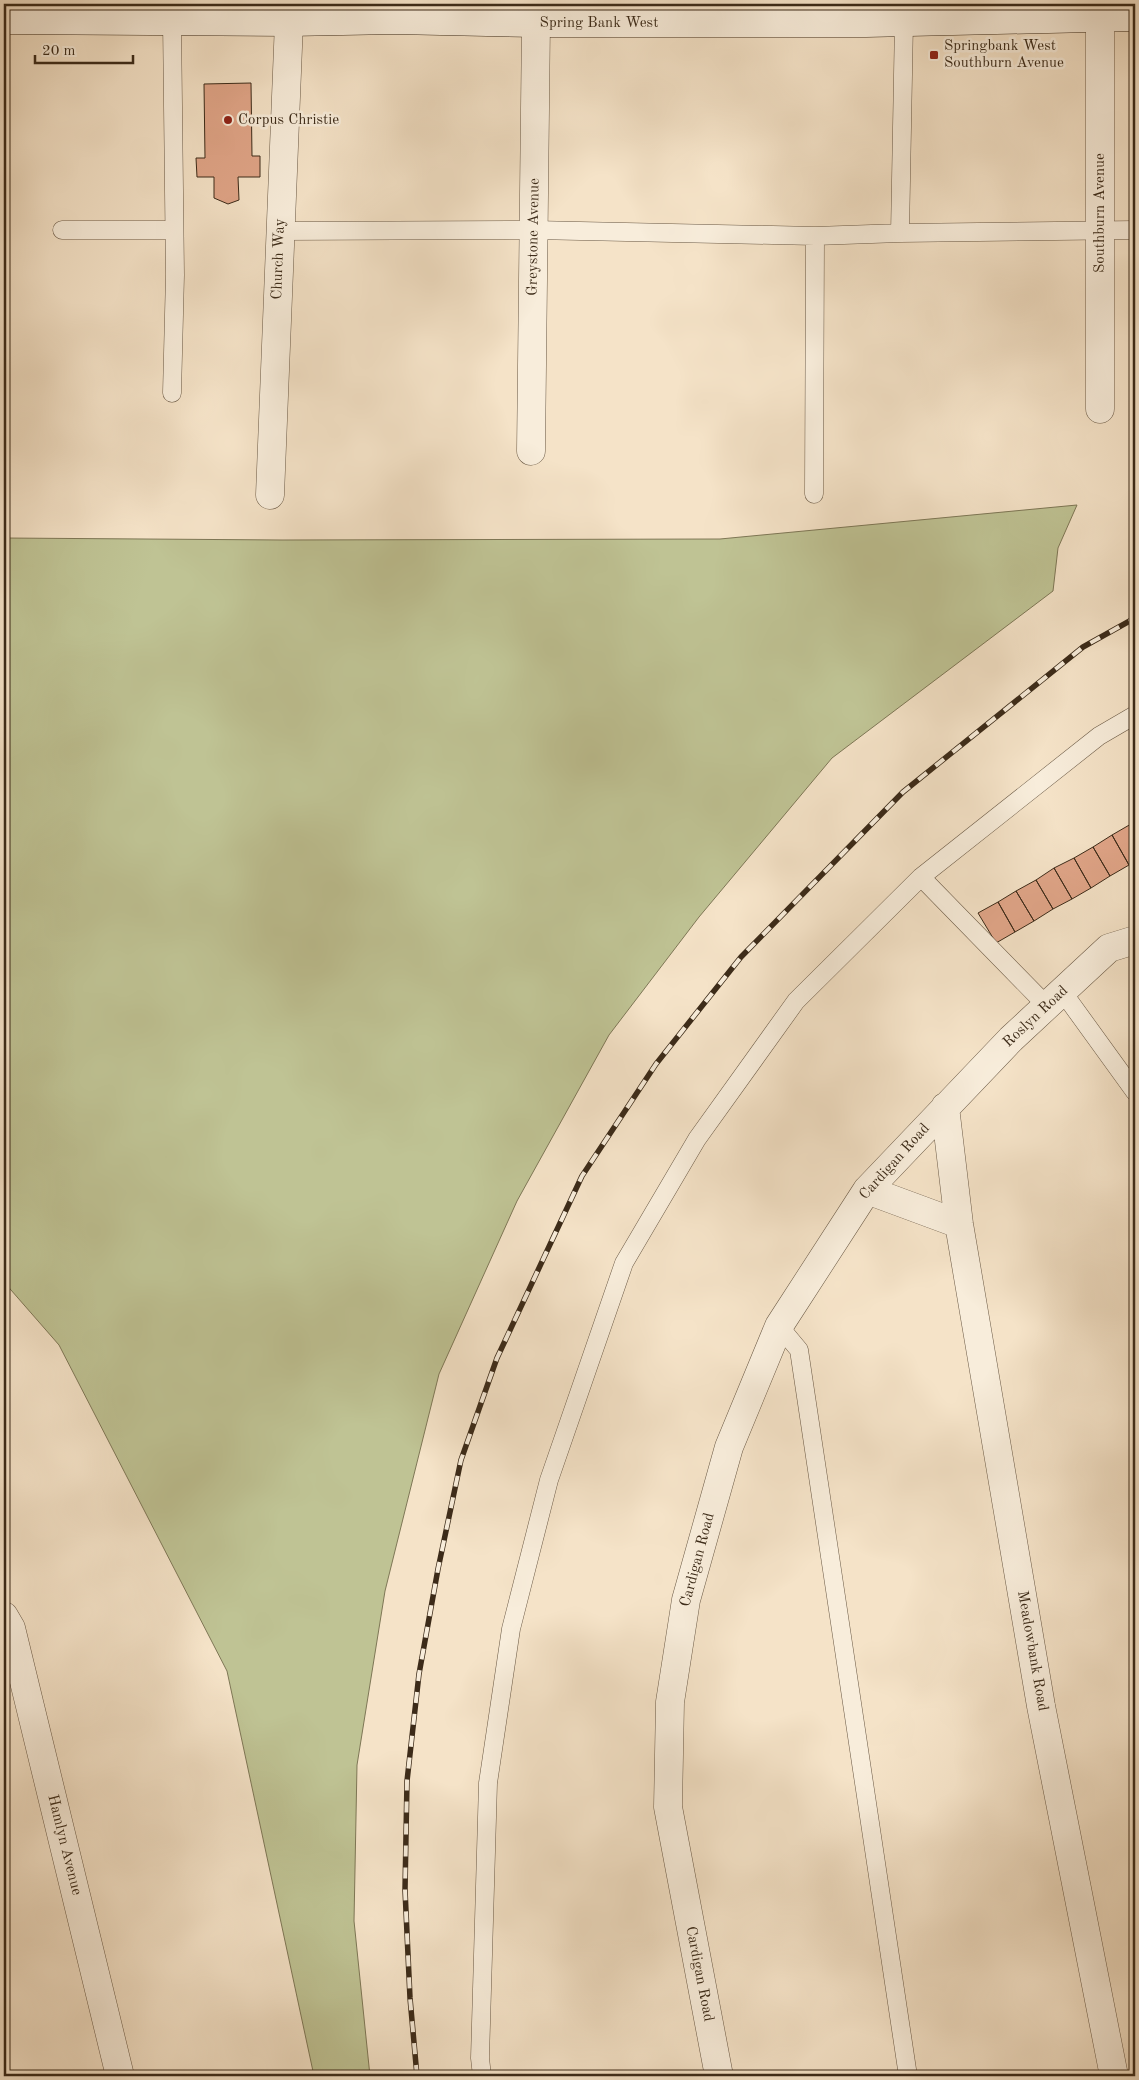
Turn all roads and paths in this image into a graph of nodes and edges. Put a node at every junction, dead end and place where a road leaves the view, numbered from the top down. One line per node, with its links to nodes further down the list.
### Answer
1 (1067, 11): 4 (street, Spring Bank West); 8 (street, Spring Bank West)
2 (396, 12): 7 (street, Spring Bank West); 9 (street, Spring Bank West)
3 (1135, 17): 4 (street, Spring Bank West)
4 (1100, 18): 13 (street, Southburn Avenue)
5 (4, 20): 6 (street, Spring Bank West)
6 (172, 21): 7 (street, Spring Bank West); 11 (lane)
7 (289, 22): 15 (street, Church Way)
8 (904, 22): 9 (street, Spring Bank West); 16 (lane)
9 (536, 23): 12 (street, Greystone Avenue)
10 (62, 230): 11 (lane)
11 (174, 230): 18 (lane)
12 (534, 230): 15 (lane); 17 (lane); 20 (street, Greystone Avenue)
13 (1100, 230): 14 (lane); 16 (lane); 19 (street, Southburn Avenue)
14 (1135, 230)
15 (280, 231): 22 (street, Church Way)
16 (900, 233): 17 (lane)
17 (815, 236): 21 (lane)
18 (172, 393)
19 (1100, 409)
20 (531, 452)
21 (814, 494)
22 (270, 495)
23 (1135, 714): 24 (lane)
24 (921, 877): 26 (lane); 34 (lane)
25 (1135, 940): 26 (street, Roslyn Road)
26 (1055, 999): 27 (lane); 28 (street, Roslyn Road)
27 (1135, 1092)
28 (945, 1107): 29 (street, Cardigan Road); 30 (street, Meadowbank Road)
29 (867, 1190): 30 (street); 31 (street, Cardigan Road)
30 (959, 1224): 37 (street, Meadowbank Road)
31 (779, 1326): 35 (street, Cardigan Road); 36 (lane)
32 (4, 1616): 33 (street, Hamlyn Avenue)
33 (120, 2076)
34 (482, 2076)
35 (718, 2076)
36 (908, 2076)
37 (1114, 2076)

